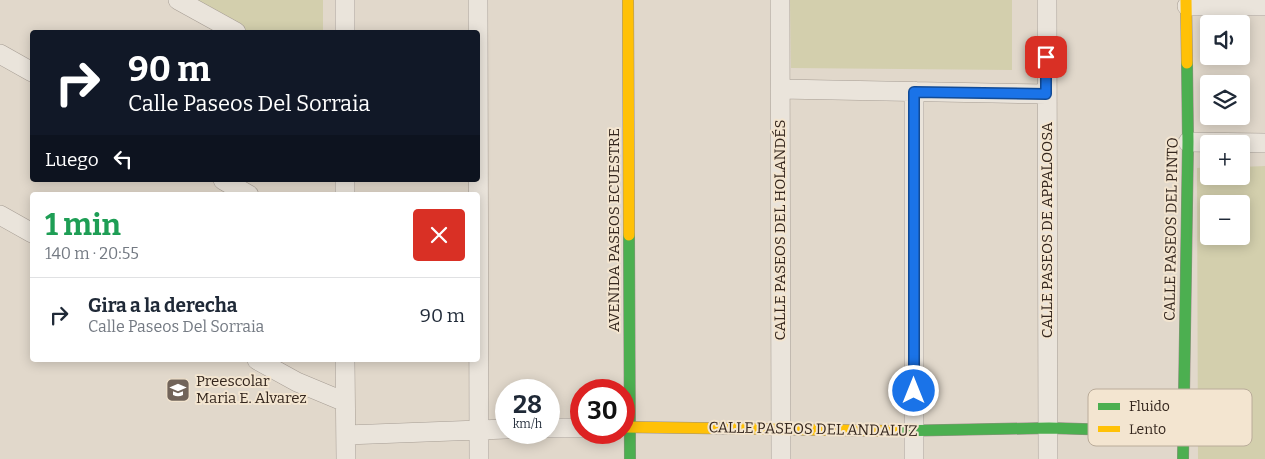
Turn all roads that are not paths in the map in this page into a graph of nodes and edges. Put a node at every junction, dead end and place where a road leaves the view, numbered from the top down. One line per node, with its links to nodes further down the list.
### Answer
1 (178, 0): 9 (street)
2 (345, 0): 10 (street)
3 (478, 0): 11 (street)
4 (628, 0): 26 (street, AVENIDA PASEOS ECUESTRE)
5 (780, 0): 14 (street, CALLE PASEOS DEL HOLANDÉS)
6 (1047, 0): 16 (street, CALLE PASEOS DE APPALOOSA)
7 (1186, 3): 8 (street); 17 (street, CALLE PASEOS DEL PINTO)
8 (1265, 6)
9 (232, 30)
10 (345, 30)
11 (478, 30)
12 (0, 54): 13 (street)
13 (30, 71)
14 (780, 89): 15 (street); 30 (street, CALLE PASEOS DEL HOLANDÉS)
15 (914, 92): 16 (street); 35 (street)
16 (1046, 94): 31 (street, CALLE PASEOS DE APPALOOSA)
17 (1188, 142): 18 (street); 27 (street, CALLE PASEOS DEL PINTO)
18 (1265, 143)
19 (226, 182): 20 (street)
20 (244, 192)
21 (0, 214): 22 (street)
22 (30, 232)
23 (261, 362): 28 (street)
24 (345, 362): 28 (street)
25 (479, 362): 33 (street)
26 (627, 379)
27 (1184, 389)
28 (345, 402): 36 (street)
29 (635, 427): 30 (street, CALLE PASEOS DEL ANDALUZ)
30 (781, 428): 35 (street, CALLE PASEOS DEL ANDALUZ); 42 (street, CALLE PASEOS DEL HOLANDÉS)
31 (1049, 428): 32 (street, CALLE PASEOS DEL ANDALUZ); 35 (street, CALLE PASEOS DEL ANDALUZ); 44 (street, CALLE PASEOS DE APPALOOSA)
32 (1088, 429)
33 (479, 430): 34 (street); 36 (street); 40 (street)
34 (495, 430)
35 (914, 431): 43 (street)
36 (346, 435): 39 (street)
37 (629, 444): 41 (street, AVENIDA PASEOS ECUESTRE)
38 (1183, 446): 45 (street, CALLE PASEOS DEL PINTO)
39 (344, 458)
40 (479, 459)
41 (630, 459)
42 (781, 459)
43 (914, 459)
44 (1048, 459)
45 (1183, 459)

